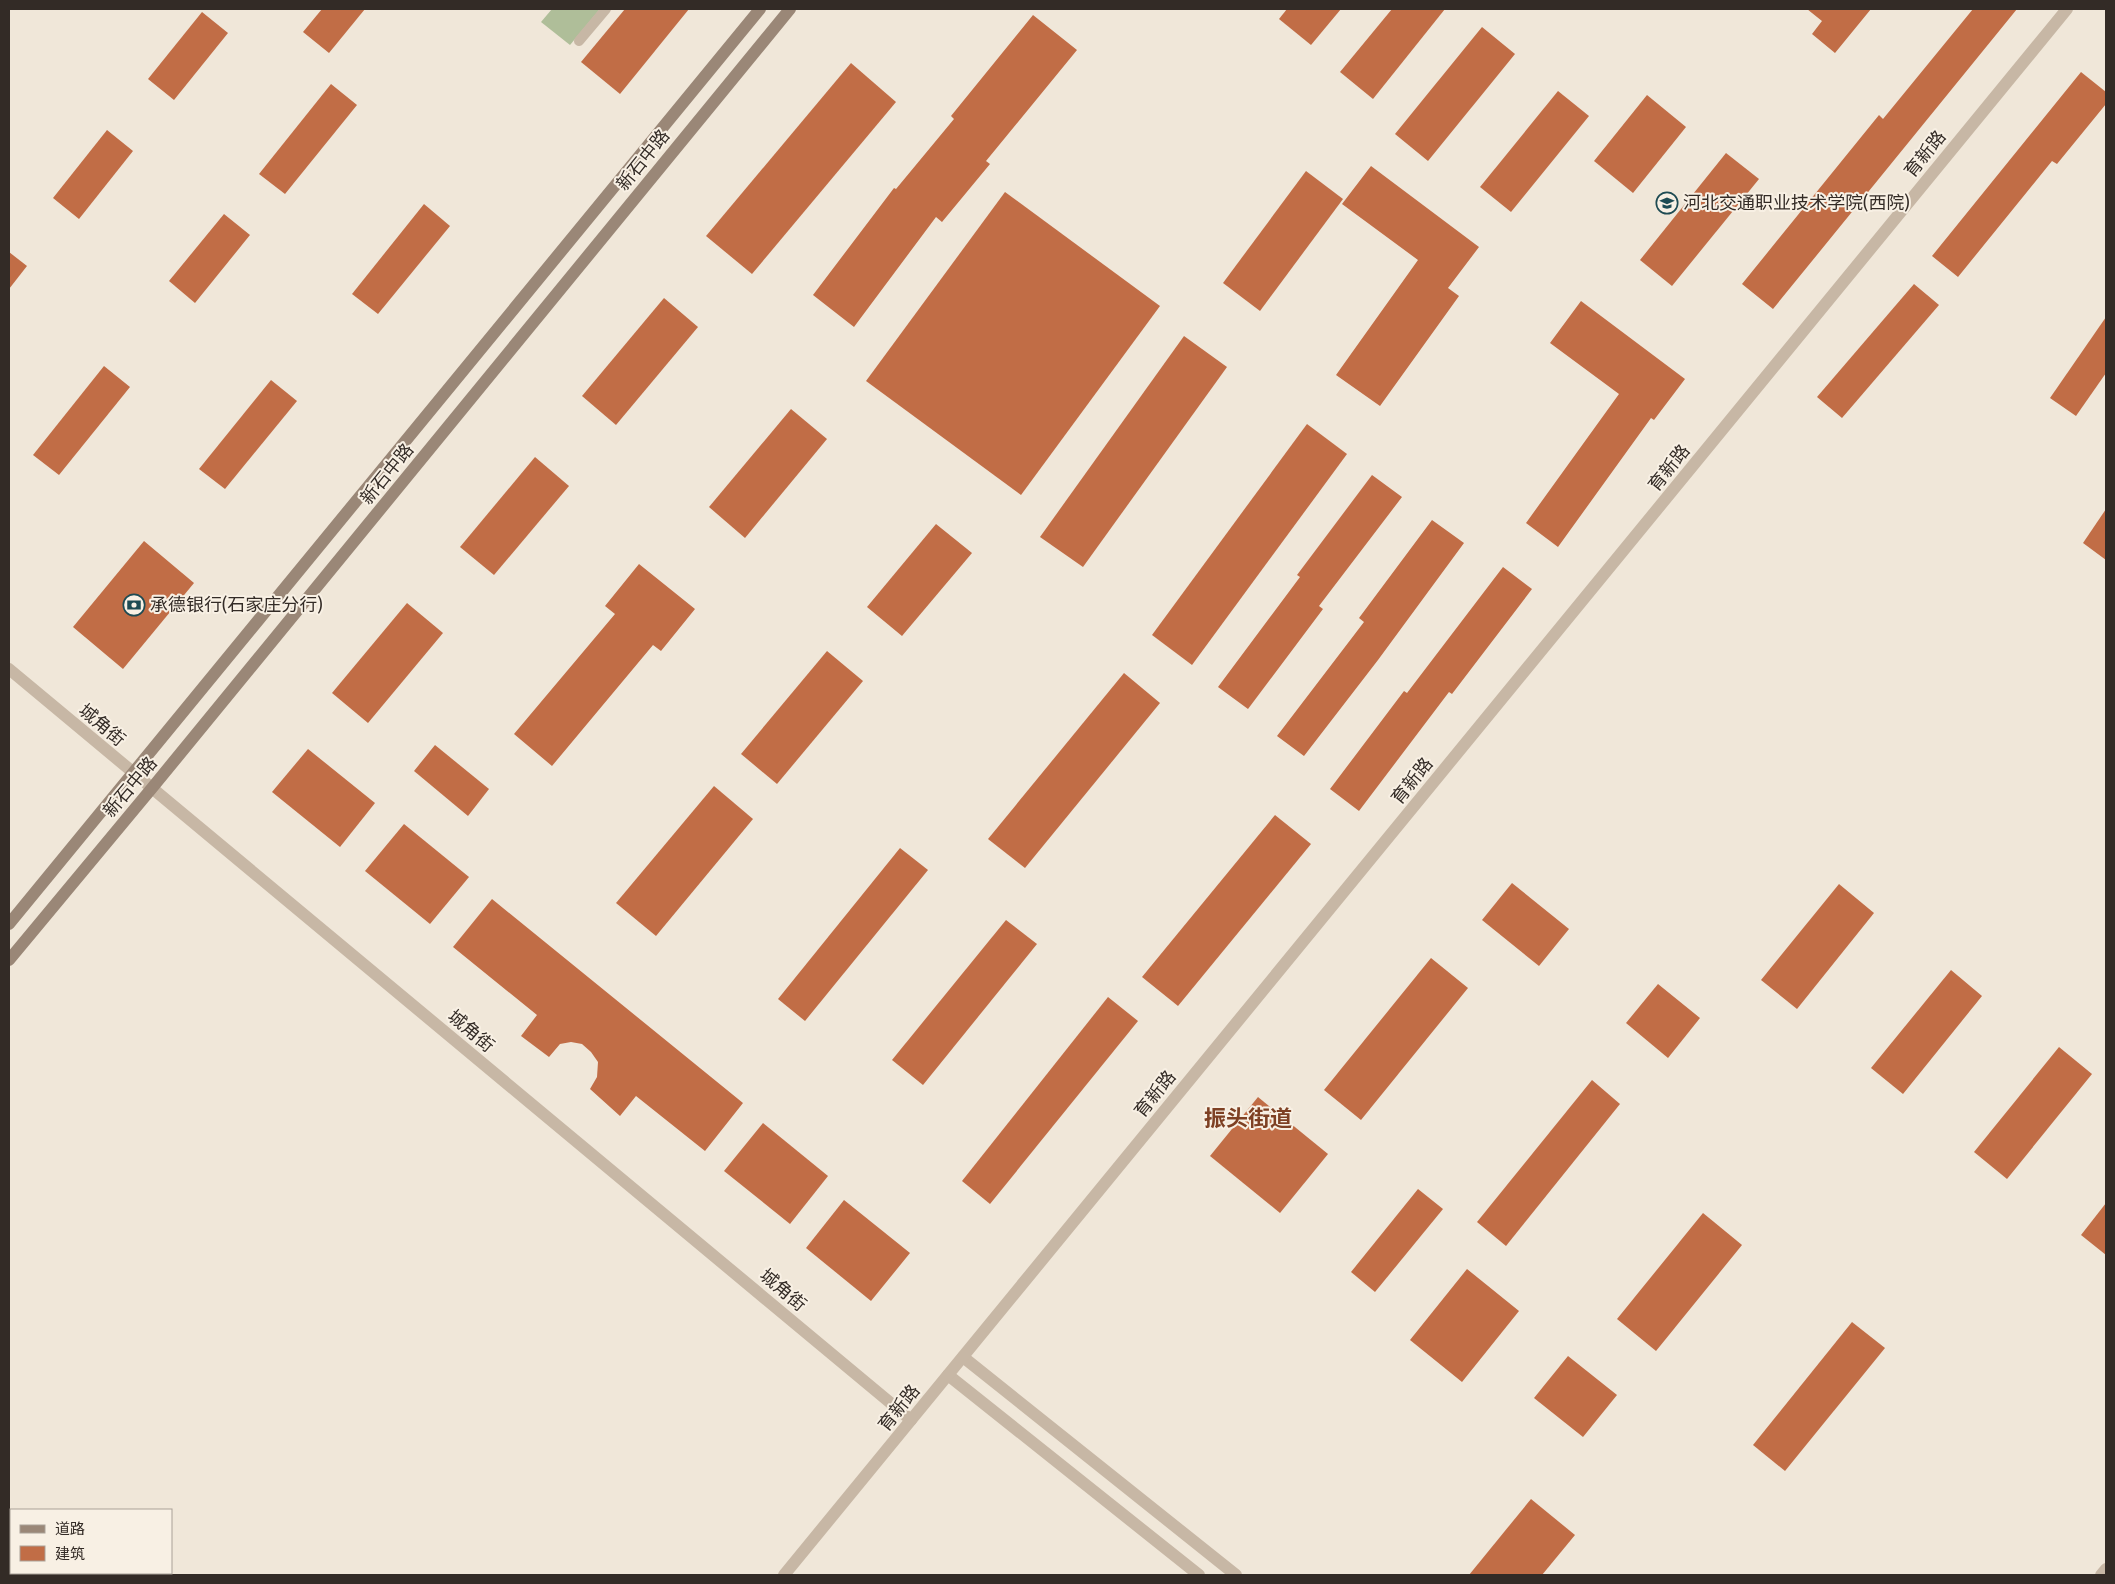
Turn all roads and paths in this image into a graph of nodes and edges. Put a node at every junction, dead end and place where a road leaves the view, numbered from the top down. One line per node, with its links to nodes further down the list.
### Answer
1 (606, 9): 5 (lane)
2 (760, 9): 7 (main road, 新石中路)
3 (790, 9): 8 (main road, 新石中路)
4 (2067, 9): 11 (street, 育新路)
5 (579, 42)
6 (9, 669): 7 (street, 城角街)
7 (134, 774): 8 (street, 城角街); 9 (main road, 新石中路)
8 (152, 788): 10 (main road, 新石中路); 13 (street, 城角街)
9 (9, 924)
10 (9, 960)
11 (963, 1357): 12 (street, 育新路); 17 (street)
12 (948, 1375): 13 (street, 育新路); 16 (street)
13 (911, 1420): 15 (street, 育新路)
14 (2106, 1569): 18 (street)
15 (784, 1575)
16 (1199, 1575)
17 (1236, 1575)
18 (2101, 1575)

